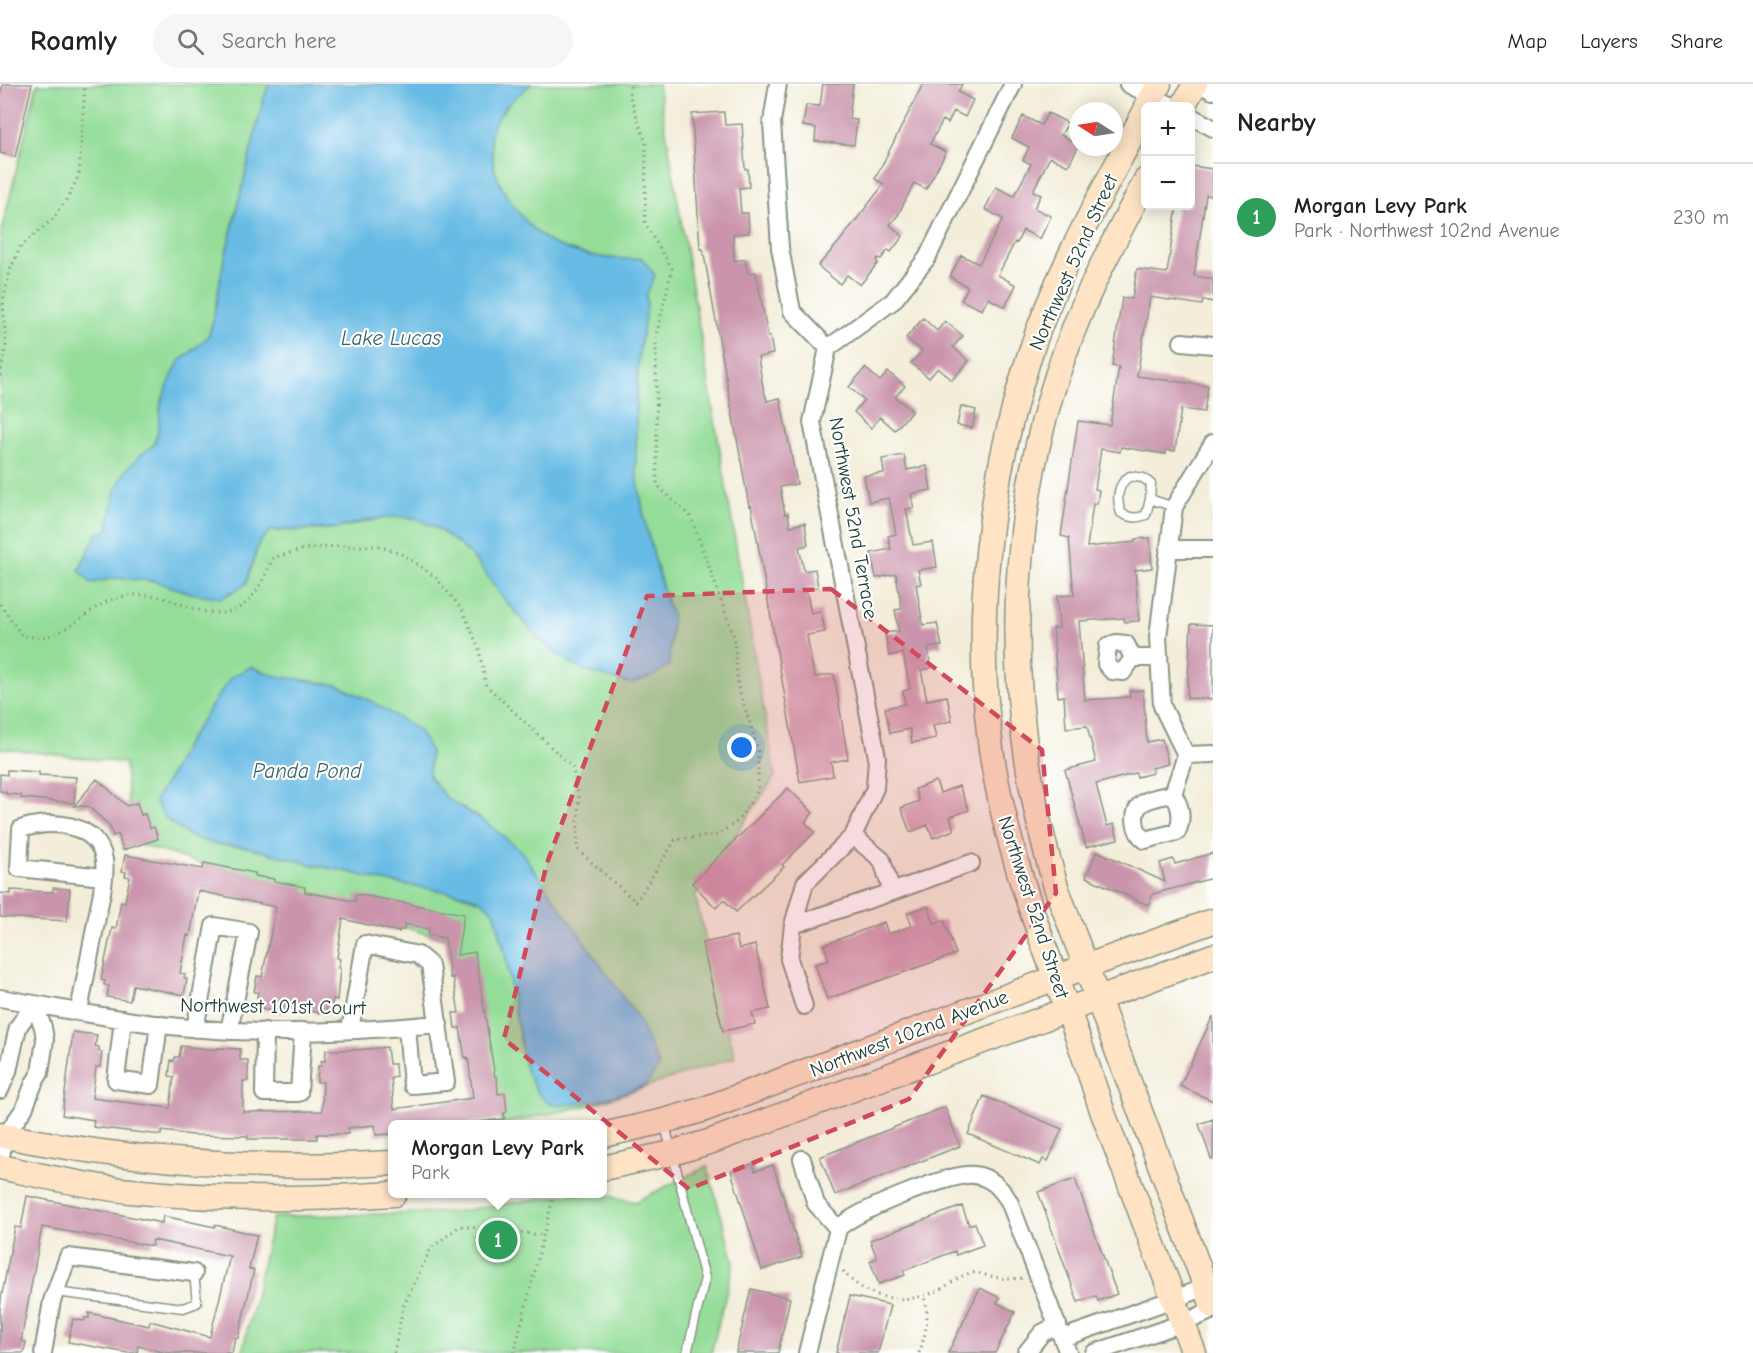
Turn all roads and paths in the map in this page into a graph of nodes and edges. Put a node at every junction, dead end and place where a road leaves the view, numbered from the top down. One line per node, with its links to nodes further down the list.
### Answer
1 (85, 84): 16 (path)
2 (631, 84): 24 (path)
3 (778, 84): 15 (street)
4 (1013, 84): 15 (street)
5 (1128, 84): 8 (street)
6 (1197, 84): 7 (street); 9 (street)
7 (1213, 91)
8 (1155, 101): 17 (street, Northwest 52nd Street)
9 (1186, 102)
10 (1195, 118): 11 (street)
11 (1213, 128)
12 (1141, 190): 18 (street, Northwest 52nd Street)
13 (1182, 342): 14 (street)
14 (1213, 345)
15 (828, 348): 30 (street, Northwest 52nd Terrace)
16 (0, 376)
17 (1015, 406): 18 (street); 38 (street, Northwest 52nd Street)
18 (1046, 414): 37 (street, Northwest 52nd Street)
19 (1213, 443): 21 (street)
20 (1150, 499): 20 (lane); 21 (lane)
21 (1174, 507): 22 (street)
22 (1168, 549): 23 (street); 26 (street)
23 (1213, 549)
24 (0, 604)
25 (1133, 658): 26 (street)
26 (1159, 658): 28 (street)
27 (1213, 754): 28 (street)
28 (1186, 755): 29 (street)
29 (1173, 794)
30 (853, 836): 33 (street); 35 (street, Northwest 52nd Terrace)
31 (971, 863): 33 (street)
32 (103, 877): 32 (street); 44 (street)
33 (892, 892): 35 (street)
34 (1213, 921): 37 (street, Northwest 102nd Avenue)
35 (793, 925): 42 (street, Northwest 52nd Terrace)
36 (1213, 956): 40 (street, Northwest 102nd Avenue)
37 (1085, 967): 38 (street, Northwest 102nd Avenue); 40 (street, Northwest 52nd Street)
38 (1055, 978): 43 (street, Northwest 52nd Street); 55 (street, Northwest 102nd Avenue)
39 (0, 998): 41 (street, Northwest 101st Court)
40 (1097, 998): 43 (street, Northwest 102nd Avenue); 71 (street, Northwest 52nd Street)
41 (34, 1004): 44 (street, Northwest 101st Court); 54 (street); 56 (street)
42 (804, 1006)
43 (1067, 1008): 58 (street, Northwest 102nd Avenue); 74 (street, Northwest 52nd Street)
44 (79, 1011): 45 (street, Northwest 101st Court)
45 (123, 1019): 46 (street, Northwest 101st Court); 46 (street)
46 (159, 1024): 49 (street, Northwest 101st Court)
47 (439, 1024): 48 (street, Northwest 101st Court); 48 (street); 50 (street)
48 (407, 1027): 50 (street, Northwest 101st Court)
49 (195, 1029): 51 (street, Northwest 101st Court); 51 (street)
50 (350, 1030): 53 (street, Northwest 101st Court)
51 (229, 1031): 52 (street, Northwest 101st Court)
52 (265, 1031): 53 (street, Northwest 101st Court); 53 (street)
53 (303, 1031)
54 (0, 1090)
55 (664, 1122): 57 (street, Northwest 102nd Avenue); 58 (lane)
56 (2, 1133): 60 (street); 61 (street)
57 (607, 1134)
58 (672, 1153): 63 (street, Northwest 102nd Avenue); 81 (lane)
59 (802, 1159): 66 (street)
60 (0, 1161)
61 (388, 1163)
62 (0, 1167): 64 (street)
63 (607, 1167)
64 (388, 1194)
65 (553, 1198): 67 (path)
66 (838, 1229): 68 (street); 70 (street)
67 (543, 1236): 79 (path); 80 (path)
68 (830, 1258): 72 (path); 82 (street)
69 (194, 1273): 73 (street); 73 (lane)
70 (1038, 1274): 72 (path); 77 (street)
71 (1211, 1293): 74 (street)
72 (924, 1296): 83 (path)
73 (53, 1297): 78 (street)
74 (1174, 1299): 76 (street, Northwest 52nd Street); 77 (street)
75 (1213, 1311): 76 (street)
76 (1183, 1323): 85 (street); 86 (street, Northwest 52nd Street)
77 (1063, 1339): 84 (street)
78 (43, 1353)
79 (394, 1353)
80 (514, 1353)
81 (687, 1353)
82 (807, 1353)
83 (919, 1353)
84 (1026, 1353)
85 (1094, 1353)
86 (1194, 1353)

